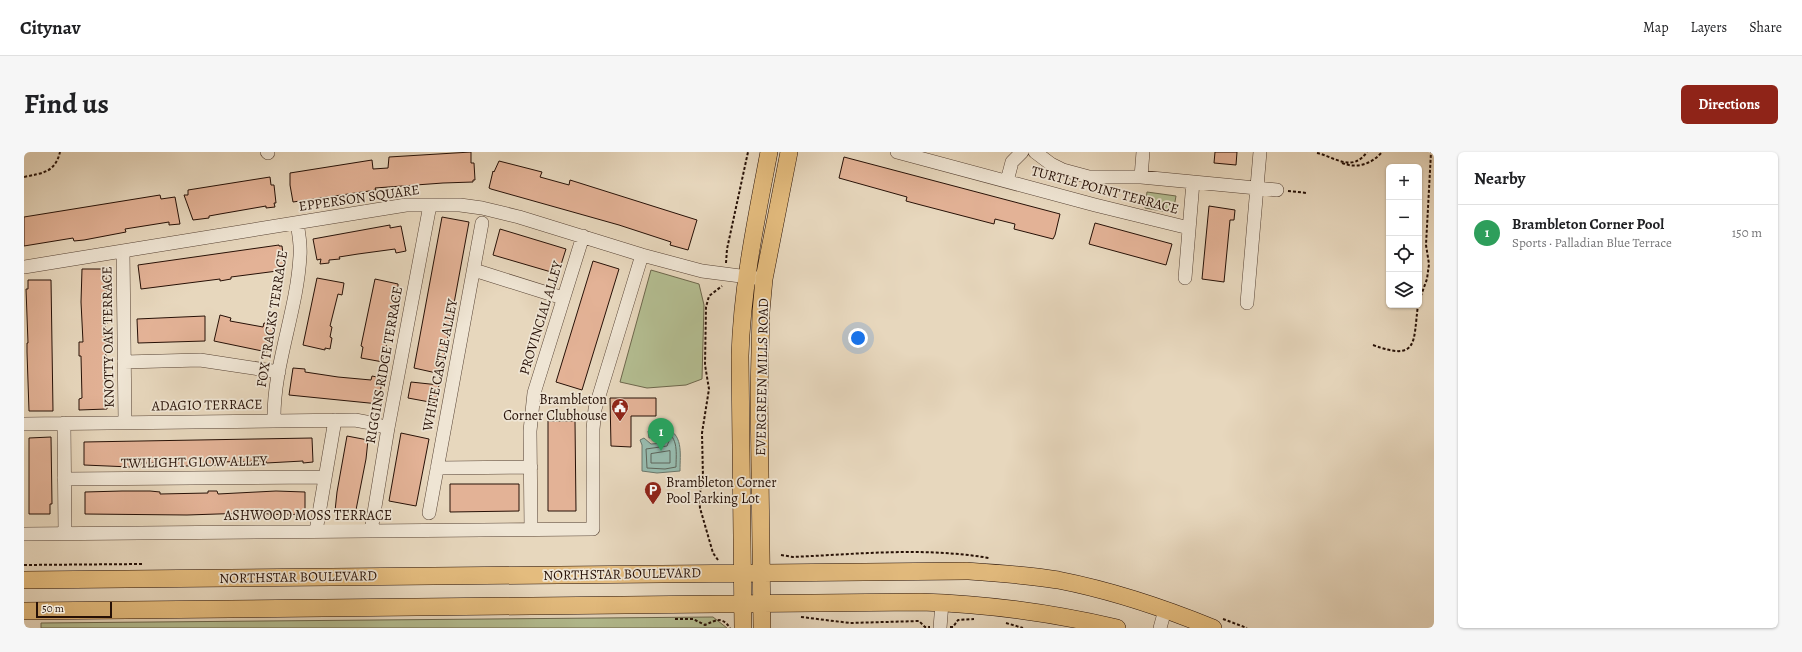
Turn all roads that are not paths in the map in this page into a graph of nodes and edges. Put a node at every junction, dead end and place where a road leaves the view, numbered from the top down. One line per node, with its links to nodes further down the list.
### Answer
1 (769, 152): 23 (main road, EVERGREEN MILLS ROAD)
2 (789, 152): 25 (main road, EVERGREEN MILLS ROAD)
3 (897, 152): 8 (street, TURTLE POINT TERRACE)
4 (1022, 152): 10 (street)
5 (1035, 152): 9 (street)
6 (1143, 152): 9 (street)
7 (1260, 152): 12 (street)
8 (940, 158): 10 (street, TURTLE POINT TERRACE)
9 (1141, 177): 11 (street)
10 (1007, 181): 17 (street, TURTLE POINT TERRACE)
11 (1193, 182): 12 (street); 17 (street)
12 (1257, 188): 13 (street); 27 (street)
13 (1277, 190)
14 (430, 204): 15 (street, EPPERSON SQUARE); 18 (street, EPPERSON SQUARE); 35 (street, RIGGINS RIDGE TERRACE)
15 (297, 222): 19 (street, EPPERSON SQUARE); 29 (street, FOX TRACKS TERRACE)
16 (482, 223): 22 (street, WHITE CASTLE ALLEY)
17 (1189, 228): 24 (street)
18 (582, 236): 20 (street, EPPERSON SQUARE); 26 (street, PROVINCIAL ALLEY)
19 (123, 251): 21 (street, EPPERSON SQUARE); 28 (street, KNOTTY OAK TERRACE)
20 (642, 255): 23 (street, EPPERSON SQUARE); 41 (street, ASHWOOD MOSS TERRACE)
21 (24, 267)
22 (474, 270): 26 (street); 37 (street, WHITE CASTLE ALLEY)
23 (746, 276): 25 (street, EPPERSON SQUARE); 47 (main road, EVERGREEN MILLS ROAD)
24 (1185, 278)
25 (764, 279): 46 (main road, EVERGREEN MILLS ROAD)
26 (563, 298): 36 (street, PROVINCIAL ALLEY)
27 (1247, 303)
28 (124, 362): 29 (street); 32 (street, KNOTTY OAK TERRACE)
29 (279, 372): 31 (street, FOX TRACKS TERRACE)
30 (335, 420): 31 (street, ADAGIO TERRACE); 35 (street, ADAGIO TERRACE); 38 (street)
31 (274, 421): 32 (street, ADAGIO TERRACE)
32 (125, 422): 33 (street, ADAGIO TERRACE)
33 (64, 423): 34 (street, ADAGIO TERRACE); 39 (street)
34 (24, 424)
35 (388, 428): 43 (street, RIGGINS RIDGE TERRACE)
36 (531, 467): 37 (street); 41 (street, PROVINCIAL ALLEY)
37 (437, 468): 40 (street, WHITE CASTLE ALLEY)
38 (325, 477): 39 (street, TWILIGHT GLOW ALLEY); 42 (street)
39 (64, 479): 44 (street)
40 (429, 513)
41 (531, 529): 43 (street, ASHWOOD MOSS TERRACE)
42 (316, 531): 43 (street, ASHWOOD MOSS TERRACE); 44 (street, ASHWOOD MOSS TERRACE)
43 (371, 531)
44 (64, 533): 45 (street, ASHWOOD MOSS TERRACE)
45 (24, 534)
46 (762, 572): 47 (main road, NORTHSTAR BOULEVARD); 51 (main road, EVERGREEN MILLS ROAD); 52 (main road, NORTHSTAR BOULEVARD)
47 (742, 573): 48 (main road, NORTHSTAR BOULEVARD); 50 (main road, EVERGREEN MILLS ROAD)
48 (24, 580)
49 (942, 603): 51 (main road); 56 (street); 57 (main road)
50 (743, 604): 51 (main road); 53 (main road); 54 (main road, EVERGREEN MILLS ROAD)
51 (762, 604): 55 (main road, EVERGREEN MILLS ROAD)
52 (1165, 610): 58 (street); 59 (main road, NORTHSTAR BOULEVARD)
53 (24, 611)
54 (743, 628)
55 (762, 628)
56 (940, 628)
57 (1117, 628)
58 (1160, 628)
59 (1212, 628)

